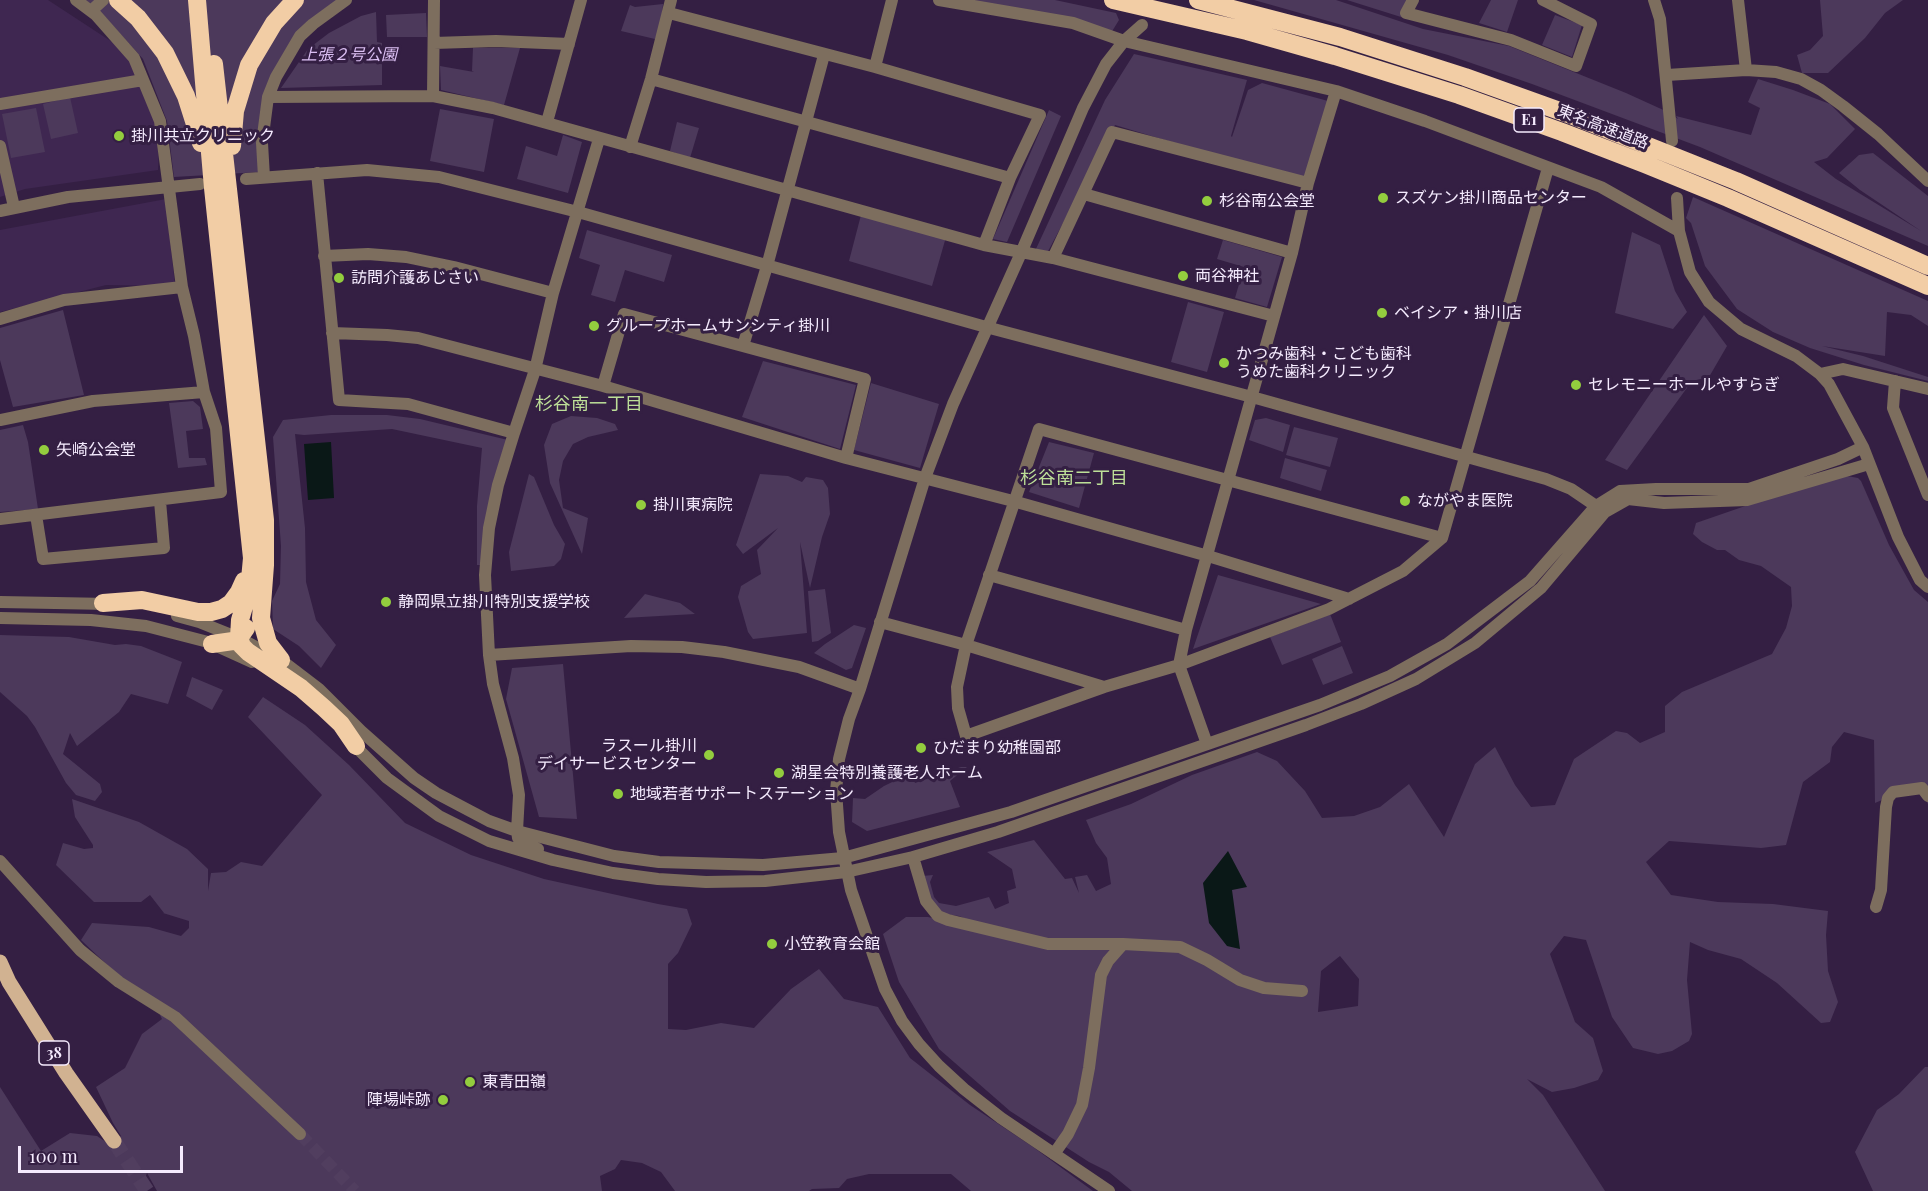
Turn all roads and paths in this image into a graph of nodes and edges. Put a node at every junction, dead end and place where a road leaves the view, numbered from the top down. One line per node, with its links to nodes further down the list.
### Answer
1 (76, 0): 19 (street)
2 (103, 0): 19 (street)
3 (118, 0): 49 (highway)
4 (197, 0): 49 (highway)
5 (206, 0): 49 (highway)
6 (295, 0): 49 (highway)
7 (346, 0): 33 (street)
8 (434, 0): 23 (street)
9 (581, 0): 24 (street)
10 (672, 0): 20 (street)
11 (892, 0): 26 (street)
12 (939, 0): 22 (street)
13 (1113, 0): 64 (highway, 東名高速道路 / E1)
14 (1198, 0): 63 (highway, 東名高速道路 / E1)
15 (1413, 0): 16 (street)
16 (1543, 0)
17 (1654, 0): 28 (street)
18 (1738, 0): 27 (street)
19 (91, 11): 30 (street)
20 (669, 13): 25 (street); 29 (street)
21 (1142, 25): 22 (street)
22 (1124, 41): 31 (street); 58 (street)
23 (434, 43): 24 (street); 32 (street)
24 (568, 44): 35 (street)
25 (824, 55): 26 (street); 36 (street)
26 (875, 67): 44 (street)
27 (1746, 70): 28 (street); 46 (street)
28 (1667, 75): 38 (street)
29 (651, 78): 36 (street); 40 (street)
30 (143, 80): 34 (street); 48 (street)
31 (1336, 91): 41 (street); 47 (street)
32 (433, 96): 33 (street); 35 (street)
33 (268, 97): 43 (street)
34 (0, 104)
35 (547, 122): 37 (street)
36 (805, 122): 44 (street); 50 (street)
37 (599, 139): 40 (street); 55 (street)
38 (1672, 141)
39 (0, 146): 53 (street)
40 (630, 147): 50 (street)
41 (1548, 168): 56 (street); 82 (street)
42 (317, 173): 43 (street); 55 (street); 60 (street)
43 (264, 177): 45 (street)
44 (1010, 178): 57 (street)
45 (246, 179)
46 (1928, 181)
47 (1308, 183): 51 (street); 59 (street)
48 (169, 186): 49 (street); 53 (street); 65 (street)
49 (214, 188): 94 (highway); 98 (highway)
50 (788, 189): 57 (street); 62 (street)
51 (1084, 194): 59 (street); 61 (street)
52 (1677, 198): 56 (street)
53 (14, 207): 54 (street)
54 (0, 211)
55 (578, 212): 62 (street); 66 (street)
56 (1679, 231): 73 (street)
57 (984, 245): 58 (street)
58 (1021, 252): 61 (street); 69 (street)
59 (1292, 253): 67 (street)
60 (324, 256): 66 (street); 70 (street)
61 (1053, 258): 67 (street)
62 (767, 266): 69 (street); 71 (street)
63 (1928, 266)
64 (1928, 286)
65 (182, 287): 68 (street); 77 (street)
66 (553, 293): 72 (street)
67 (1274, 316): 78 (street)
68 (0, 319)
69 (986, 327): 78 (street); 86 (street)
70 (332, 333): 72 (street); 80 (street)
71 (743, 346): 75 (street); 83 (street)
72 (535, 370): 75 (street); 80 (street)
73 (1820, 374): 74 (street); 81 (street)
74 (1895, 381): 76 (street); 85 (street)
75 (603, 386): 83 (street)
76 (1928, 389)
77 (204, 392): 79 (street); 89 (street)
78 (1252, 397): 82 (street); 87 (street)
79 (0, 420)
80 (514, 434): 109 (street)
81 (1863, 447): 84 (street); 91 (street)
82 (1467, 457): 91 (street); 95 (street)
83 (846, 458): 86 (street)
84 (1869, 464): 99 (street); 119 (street)
85 (1924, 477): 88 (street)
86 (925, 478): 90 (street); 104 (street)
87 (1230, 481): 90 (street); 95 (street); 96 (street)
88 (1928, 495)
89 (160, 501): 92 (street); 92 (street)
90 (1013, 501): 96 (street); 97 (street)
91 (1596, 506): 114 (street)
92 (36, 515): 93 (street)
93 (0, 519)
94 (249, 525): 102 (highway); 106 (highway)
95 (1443, 538): 100 (street)
96 (1208, 556): 100 (street); 105 (street)
97 (989, 575): 105 (street); 108 (street)
98 (263, 578): 106 (highway); 110 (highway)
99 (1928, 587)
100 (1349, 599): 111 (street)
101 (0, 602): 102 (street)
102 (103, 603): 106 (street)
103 (0, 618): 107 (street)
104 (880, 622): 108 (street); 113 (street)
105 (1186, 630): 111 (street)
106 (239, 638): 107 (highway); 110 (street); 115 (highway)
107 (213, 644): 115 (street)
108 (966, 645): 112 (street); 112 (street)
109 (489, 655): 113 (street); 117 (street)
110 (281, 660): 117 (street)
111 (1179, 665): 112 (street); 114 (street)
112 (1104, 687)
113 (860, 689): 120 (street)
114 (1207, 744): 120 (street)
115 (356, 746): 118 (street)
116 (1928, 796): 124 (street)
117 (517, 831): 118 (street); 120 (street); 123 (street)
118 (489, 841): 123 (street)
119 (913, 857): 122 (street); 125 (street)
120 (843, 858): 122 (street)
121 (0, 861): 128 (street)
122 (846, 872): 123 (street); 130 (street)
123 (632, 875)
124 (1876, 907)
125 (1123, 944): 127 (street); 130 (street)
126 (0, 963): 129 (main road, 38)
127 (1302, 991)
128 (300, 1134)
129 (114, 1141)
130 (1054, 1154): 131 (street)
131 (1109, 1191)

